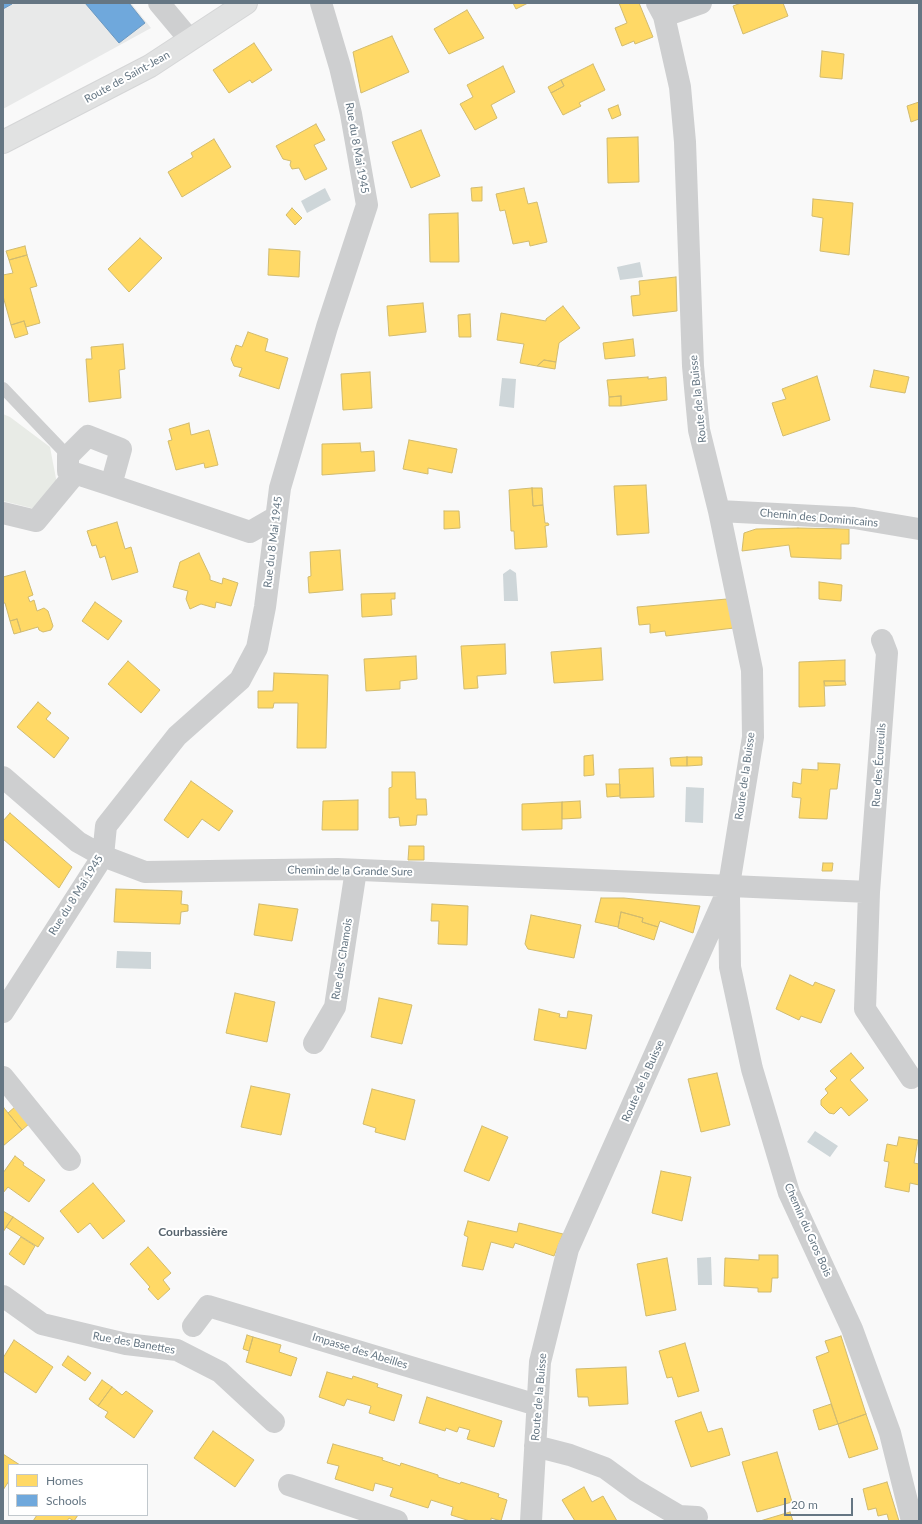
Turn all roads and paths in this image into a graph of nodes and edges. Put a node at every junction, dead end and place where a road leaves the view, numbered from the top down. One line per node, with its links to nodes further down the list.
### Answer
1 (159, 3): 6 (street)
2 (246, 3): 6 (main road, Route de Saint-Jean)
3 (321, 3): 13 (street, Rue du 8 Mai 1945)
4 (701, 3): 5 (street)
5 (661, 10): 11 (street, Route de la Buisse)
6 (190, 40): 7 (main road, Route de Saint-Jean)
7 (4, 138)
8 (3, 388): 9 (lane)
9 (71, 465): 10 (street); 10 (street); 12 (street)
10 (111, 485): 15 (street)
11 (719, 511): 14 (street, Chemin des Dominicains); 21 (street, Route de la Buisse)
12 (3, 513)
13 (276, 518): 15 (street); 16 (street, Rue du 8 Mai 1945)
14 (919, 529)
15 (250, 532): 16 (street)
16 (271, 562): 19 (street, Rue du 8 Mai 1945)
17 (882, 640): 22 (street, Rue des Écureuils)
18 (3, 777): 19 (street, Chemin de la Grande Sure)
19 (103, 856): 20 (street, Chemin de la Grande Sure); 23 (street, Rue du 8 Mai 1945)
20 (356, 870): 21 (street, Chemin de la Grande Sure); 24 (street, Rue des Chamois)
21 (728, 884): 22 (street); 30 (street, Route de la Buisse); 37 (street, Chemin du Gros Bois)
22 (869, 892): 26 (street, Rue des Écureuils)
23 (3, 1012)
24 (314, 1043)
25 (3, 1077): 27 (street)
26 (911, 1078)
27 (70, 1160)
28 (3, 1296): 31 (street, Rue des Banettes)
29 (193, 1326): 30 (street, Impasse des Abeilles)
30 (537, 1405): 32 (street, Route de la Buisse)
31 (274, 1422)
32 (535, 1446): 34 (street); 36 (street, Route de la Buisse)
33 (289, 1485): 35 (street)
34 (697, 1517)
35 (397, 1521)
36 (531, 1521)
37 (912, 1521)

